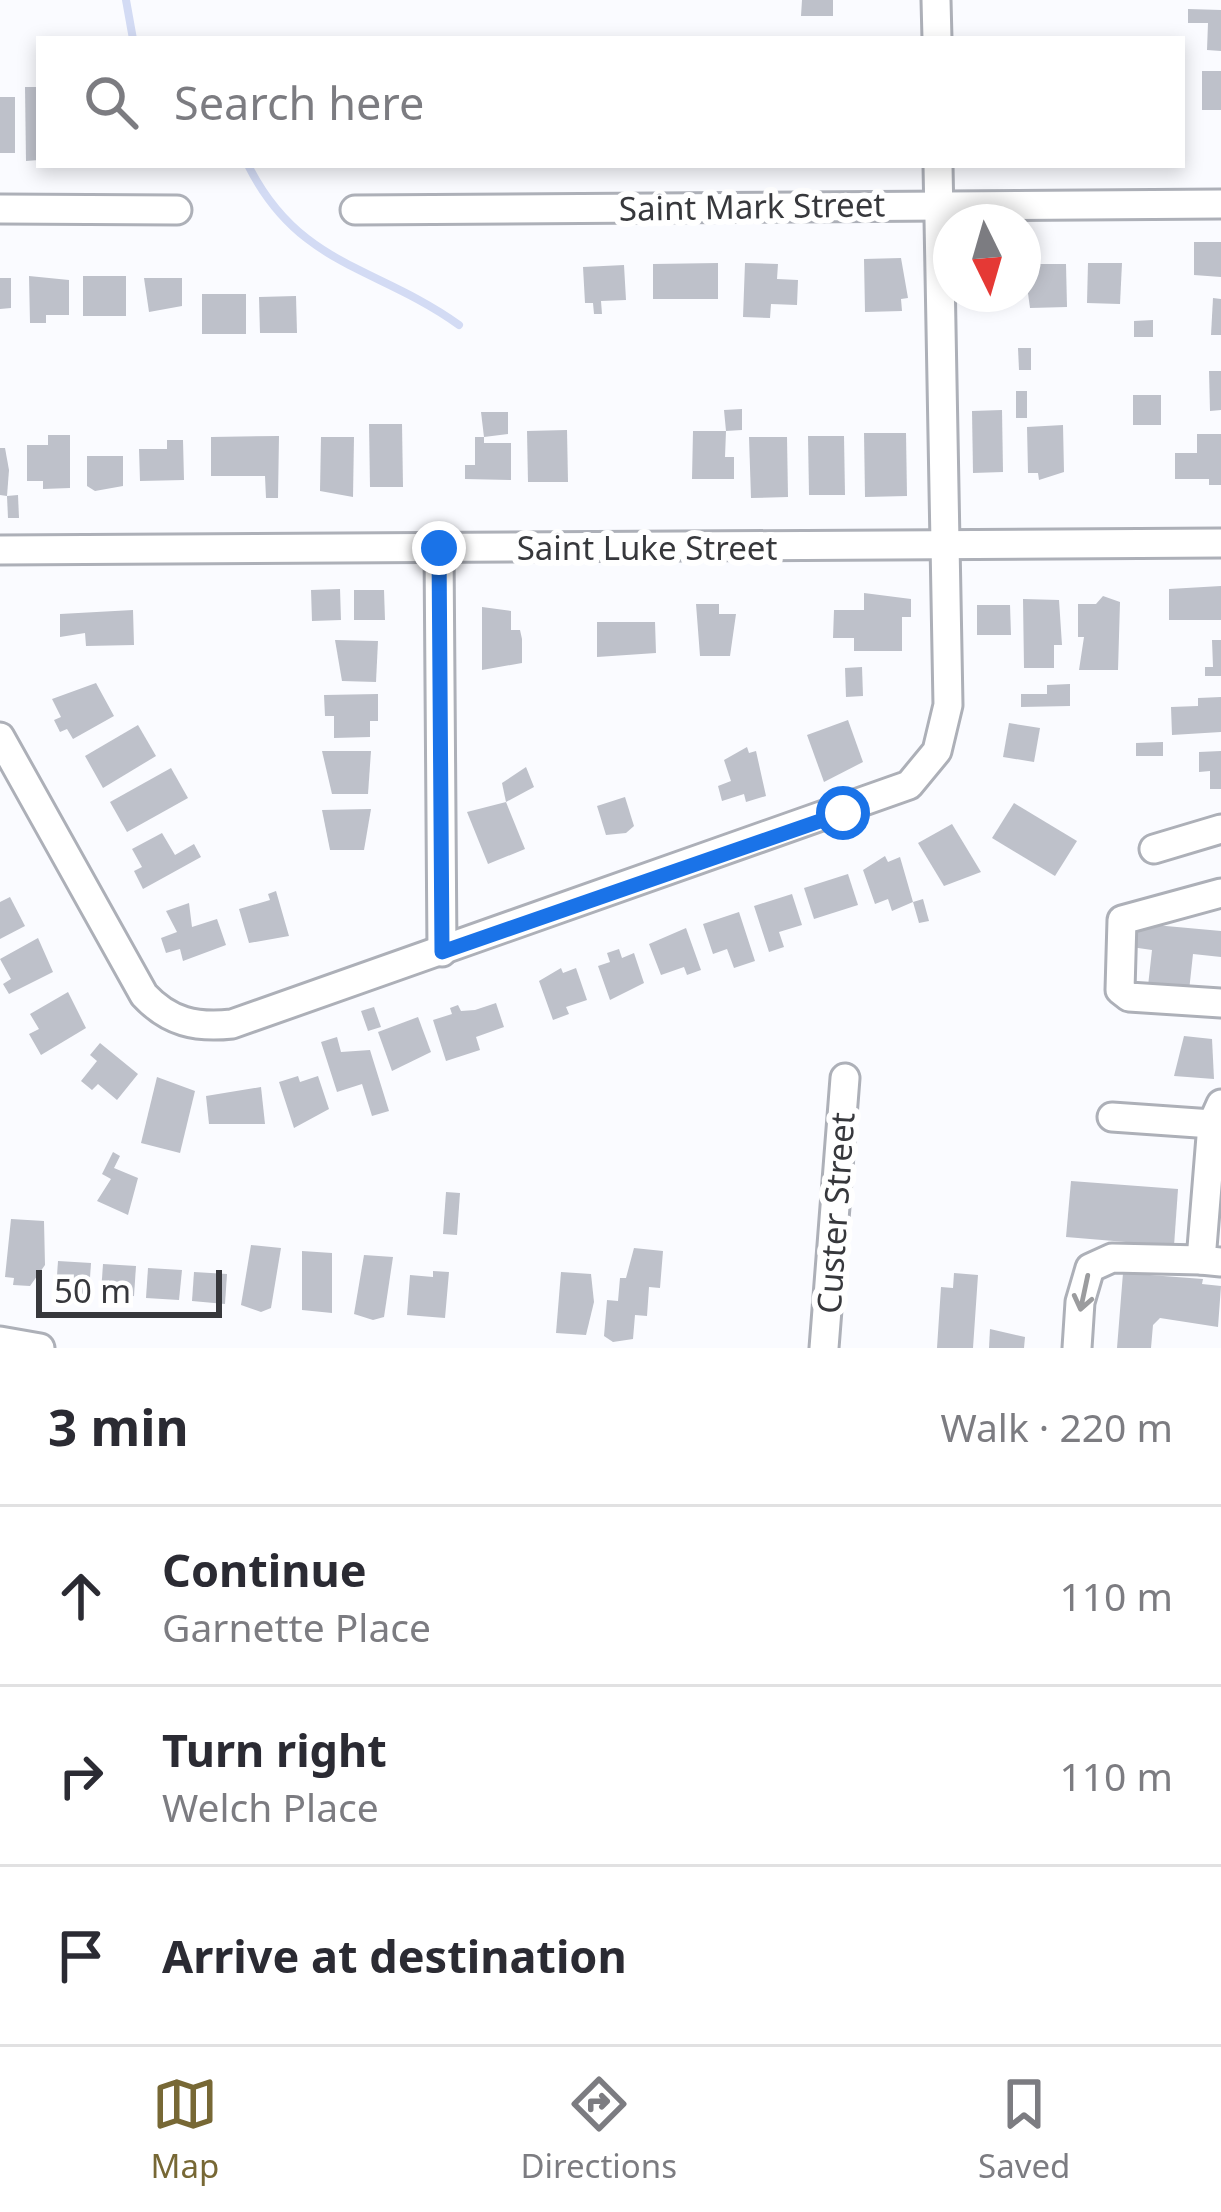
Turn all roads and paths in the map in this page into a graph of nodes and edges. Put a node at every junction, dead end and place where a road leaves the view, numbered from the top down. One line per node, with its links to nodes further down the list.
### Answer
1 (937, 0): 2 (street)
2 (937, 36)
3 (938, 168): 4 (street)
4 (938, 204)
5 (1221, 204): 7 (street, Saint Mark Street)
6 (933, 205): 10 (street, Saint Mark Street)
7 (1041, 205)
8 (0, 209): 9 (street)
9 (177, 210)
10 (355, 210)
11 (941, 312): 12 (street)
12 (947, 543): 13 (street, Saint Luke Street); 14 (street, Saint Luke Street); 20 (street)
13 (1221, 543)
14 (439, 548): 15 (street, Saint Luke Street); 20 (street)
15 (0, 550)
16 (0, 737): 20 (street)
17 (1221, 829): 18 (street)
18 (1154, 849)
19 (1221, 893): 21 (street)
20 (442, 952)
21 (1221, 1003)
22 (845, 1078): 29 (street, Custer Street)
23 (1216, 1114): 24 (street); 25 (street)
24 (1112, 1117)
25 (1213, 1196): 26 (street)
26 (1211, 1261): 30 (street, one-way to 30)
27 (0, 1341): 28 (street)
28 (40, 1348)
29 (824, 1348)
30 (1077, 1348)

